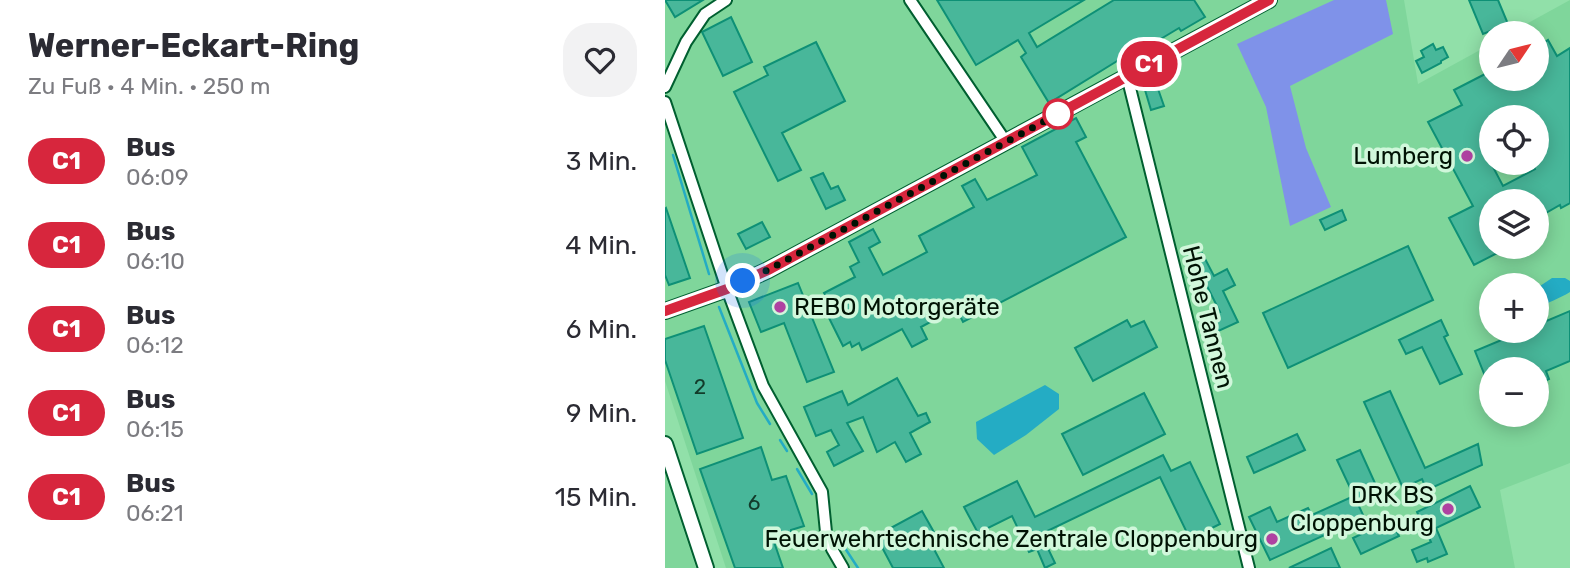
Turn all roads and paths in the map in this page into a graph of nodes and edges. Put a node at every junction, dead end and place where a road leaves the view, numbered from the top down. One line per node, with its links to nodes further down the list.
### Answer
1 (726, 0): 5 (street)
2 (910, 0): 7 (street)
3 (1269, 0): 4 (street)
4 (1127, 76): 7 (street); 13 (street, Hohe Tannen)
5 (665, 87)
6 (665, 102): 8 (street)
7 (1006, 142): 8 (street)
8 (727, 289): 9 (street); 12 (street)
9 (665, 311)
10 (665, 444): 11 (street)
11 (706, 568)
12 (843, 568)
13 (1249, 568)

